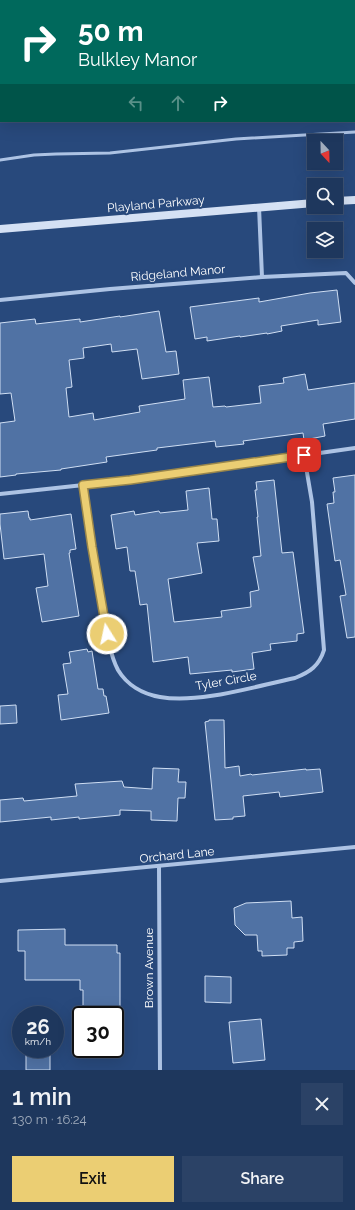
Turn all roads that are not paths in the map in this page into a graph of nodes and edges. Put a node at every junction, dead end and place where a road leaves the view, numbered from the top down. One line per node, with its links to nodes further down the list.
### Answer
1 (355, 132): 2 (lane)
2 (0, 160)
3 (355, 200): 4 (main road)
4 (343, 201)
5 (307, 204): 6 (main road, Playland Parkway)
6 (259, 207): 7 (main road, Playland Parkway); 8 (street)
7 (0, 229)
8 (262, 277): 9 (street, Ridgeland Manor); 10 (street, Ridgeland Manor)
9 (355, 283)
10 (0, 300)
11 (355, 448): 12 (street)
12 (304, 455): 13 (street); 13 (street, Tyler Circle)
13 (83, 485): 14 (street)
14 (0, 494)
15 (355, 847): 16 (street, Orchard Lane)
16 (158, 867): 17 (street, Orchard Lane); 18 (street, Brown Avenue)
17 (0, 881)
18 (160, 1070)

